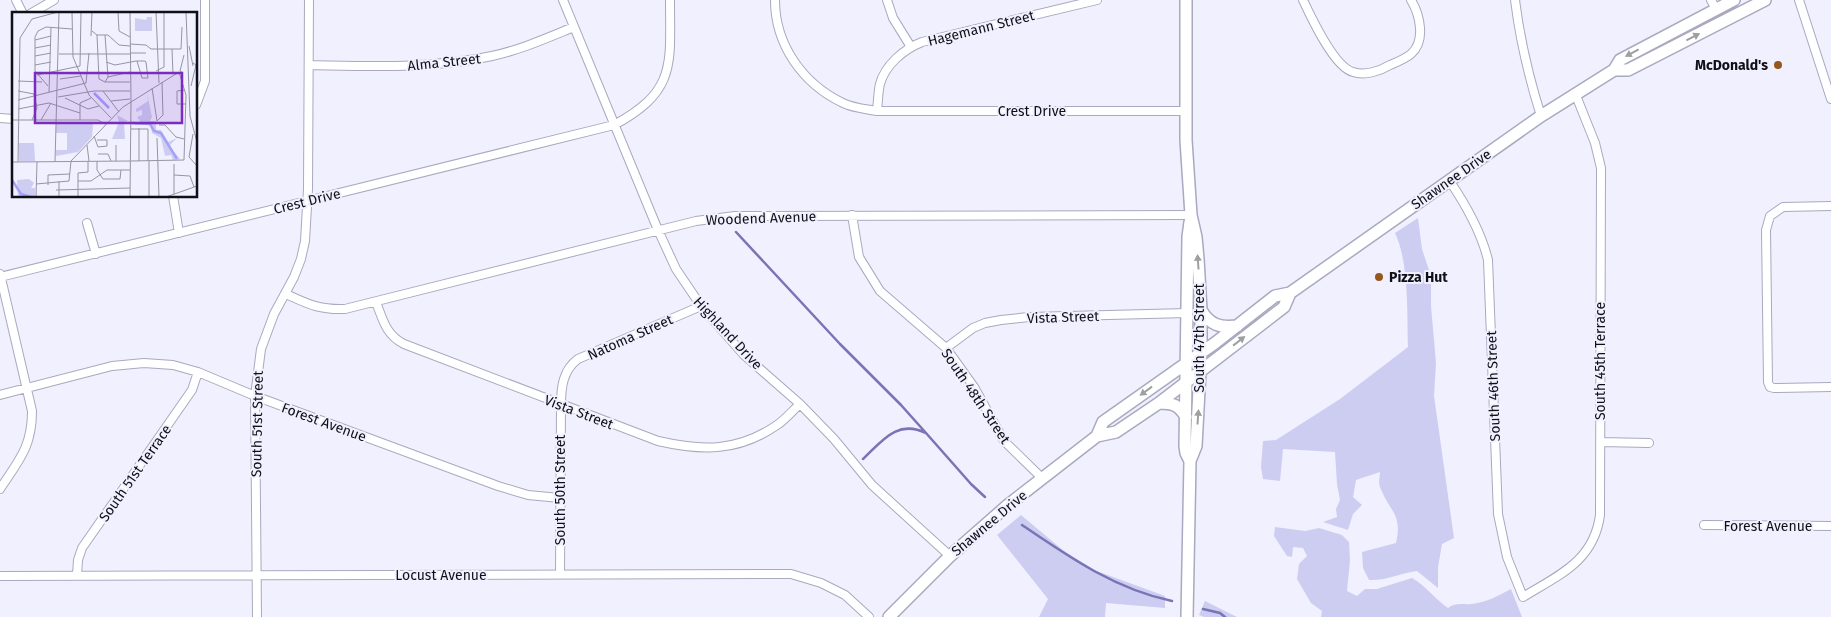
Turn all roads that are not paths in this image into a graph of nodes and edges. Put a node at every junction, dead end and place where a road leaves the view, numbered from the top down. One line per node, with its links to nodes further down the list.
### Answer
1 (16, 0): 18 (street)
2 (54, 0): 19 (street)
3 (205, 0): 29 (street)
4 (309, 0): 25 (street, South 51st Street)
5 (563, 0): 21 (street, Highland Drive)
6 (670, 0): 33 (street, Crest Drive)
7 (775, 0): 31 (street, Crest Drive)
8 (887, 0): 23 (street)
9 (1097, 0): 23 (street, Hagemann Street)
10 (1186, 0): 30 (main road, South 47th Street)
11 (1303, 0): 12 (street)
12 (1411, 0)
13 (1515, 0): 32 (street)
14 (1734, 0): 17 (main road, Shawnee Drive)
15 (1765, 0): 20 (main road, Shawnee Drive)
16 (1798, 0): 28 (street)
17 (1713, 4): 20 (main road); 22 (main road, Shawnee Drive)
18 (22, 12)
19 (33, 12)
20 (1724, 21): 24 (main road, Shawnee Drive, one-way to 20)
21 (574, 27): 25 (street, Alma Street); 33 (street, Highland Drive)
22 (1656, 41): 24 (main road); 26 (main road, Shawnee Drive, one-way to 26)
23 (912, 46): 31 (street, Hagemann Street)
24 (1662, 53): 26 (main road, Shawnee Drive)
25 (310, 65): 36 (street, South 51st Street)
26 (1614, 70): 27 (main road, Shawnee Drive)
27 (1575, 93): 32 (main road, Shawnee Drive); 67 (street, South 45th Terrace)
28 (1831, 99)
29 (198, 100)
30 (1186, 111): 31 (street, Crest Drive); 39 (main road, South 47th Street)
31 (877, 112)
32 (1541, 116): 34 (main road, Shawnee Drive)
33 (614, 125): 36 (street, Crest Drive); 41 (street, Highland Drive)
34 (1449, 180): 45 (main road, Shawnee Drive); 80 (street, South 46th Street)
35 (173, 198): 42 (street)
36 (308, 201): 42 (street, Crest Drive); 46 (street, South 51st Street)
37 (1831, 206): 58 (street)
38 (852, 215): 39 (street, Woodend Avenue); 41 (street, Woodend Avenue); 52 (street, South 48th Street)
39 (1191, 215): 49 (main road, South 47th Street, one-way to 39); 50 (main road, South 47th Street)
40 (87, 223): 43 (street)
41 (658, 230): 47 (street, Woodend Avenue); 48 (street, Highland Drive)
42 (179, 233): 43 (street, Crest Drive)
43 (96, 254): 44 (street, Crest Drive)
44 (0, 276): 59 (street)
45 (1290, 293): 51 (main road, Shawnee Drive); 56 (main road, Shawnee Drive, one-way to 45)
46 (286, 294): 47 (street, Woodend Avenue); 61 (street, South 51st Street)
47 (376, 302): 64 (street, Vista Street)
48 (701, 306): 63 (street, Highland Drive); 64 (street, Natoma Street)
49 (1201, 310): 51 (main road); 53 (main road, South 47th Street)
50 (1188, 313): 52 (street, Vista Street); 54 (main road, South 47th Street)
51 (1237, 326): 53 (main road, Shawnee Drive)
52 (946, 348): 70 (street, South 48th Street)
53 (1201, 353): 54 (main road, Shawnee Drive); 56 (main road, South 47th Street)
54 (1186, 363): 57 (main road, South 47th Street); 66 (main road, Shawnee Drive, one-way to 66)
55 (198, 372): 59 (street, Forest Avenue); 61 (street, Forest Avenue); 77 (street, South 51st Terrace)
56 (1201, 372): 57 (main road, Shawnee Drive); 69 (main road, South 47th Street, one-way to 56)
57 (1186, 383): 62 (main road, Shawnee Drive); 65 (main road, South 47th Street)
58 (1831, 387)
59 (28, 388): 60 (street, Forest Avenue); 71 (street)
60 (0, 396)
61 (255, 396): 72 (street, Forest Avenue); 78 (street, South 51st Street)
62 (1159, 403): 65 (main road); 66 (main road, Shawnee Drive)
63 (800, 404): 64 (street, Vista Street); 75 (street, Highland Drive)
64 (560, 405): 72 (street, South 50th Street)
65 (1186, 417): 69 (main road, South 47th Street)
66 (1097, 436): 70 (main road, Shawnee Drive)
67 (1600, 442): 68 (street); 80 (street, South 45th Terrace)
68 (1649, 443)
69 (1190, 461): 84 (main road, South 47th Street)
70 (1043, 479): 75 (main road, Shawnee Drive)
71 (0, 489)
72 (560, 498): 76 (street, South 50th Street)
73 (1704, 525): 74 (street, Forest Avenue)
74 (1831, 526)
75 (950, 556): 83 (main road, Shawnee Drive)
76 (560, 574): 78 (street, Locust Avenue); 82 (street, Locust Avenue)
77 (77, 575): 78 (street, Locust Avenue); 79 (street, Locust Avenue)
78 (257, 575): 81 (street, South 51st Street)
79 (0, 576)
80 (1523, 597)
81 (257, 617)
82 (869, 617)
83 (889, 617)
84 (1187, 617)

